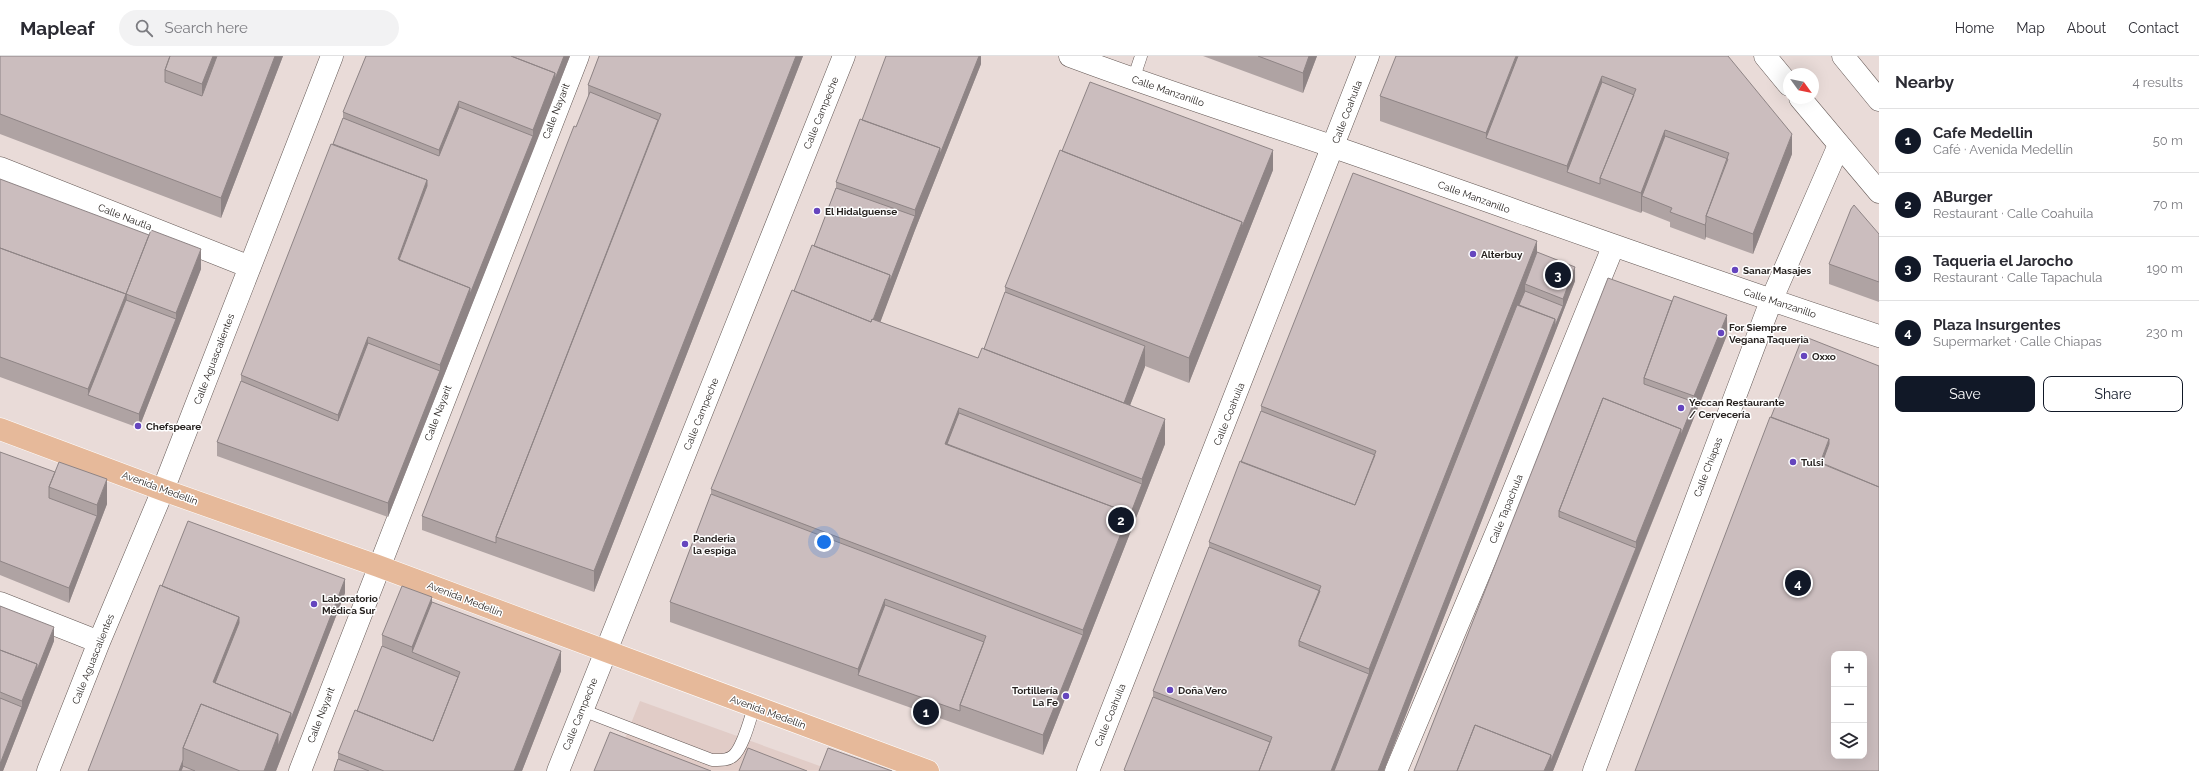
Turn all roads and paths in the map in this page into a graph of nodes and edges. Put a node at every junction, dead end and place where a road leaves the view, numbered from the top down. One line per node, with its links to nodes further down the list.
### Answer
1 (332, 56): 18 (street, Calle Aguascalientes)
2 (578, 56): 23 (street, Calle Nayarit)
3 (844, 56): 26 (street, Calle Campeche)
4 (1070, 56): 10 (street, Calle Manzanillo)
5 (1141, 56): 10 (lane)
6 (1368, 56): 14 (street, Calle Coahuila)
7 (1765, 56): 9 (street)
8 (1843, 56): 11 (street)
9 (1783, 78)
10 (1133, 80): 14 (street, Calle Manzanillo)
11 (1878, 96)
12 (1805, 104): 13 (street)
13 (1839, 145): 16 (street); 19 (street, Calle Chiapas)
14 (1334, 147): 17 (street, Calle Manzanillo); 33 (street, Calle Coahuila)
15 (0, 168): 18 (street, Calle Nautla)
16 (1879, 192)
17 (1612, 247): 19 (street, Calle Manzanillo); 34 (street, Calle Tapachula)
18 (250, 266): 22 (street, Calle Aguascalientes)
19 (1771, 301): 20 (street, Calle Manzanillo); 35 (street, Calle Chiapas)
20 (1879, 336)
21 (0, 429): 22 (main road, Avenida Medellín)
22 (163, 490): 23 (main road, Avenida Medellín); 25 (street, Calle Aguascalientes)
23 (378, 566): 26 (main road, Avenida Medellín); 30 (street, Calle Nayarit)
24 (0, 603): 25 (street)
25 (99, 642): 29 (street, Calle Aguascalientes)
26 (606, 651): 27 (main road, Avenida Medellín); 28 (street, Calle Campeche)
27 (754, 707): 28 (lane); 32 (main road, Avenida Medellín)
28 (582, 710): 31 (street, Calle Campeche)
29 (48, 771)
30 (300, 771)
31 (558, 771)
32 (928, 771)
33 (1088, 771)
34 (1396, 771)
35 (1594, 771)

